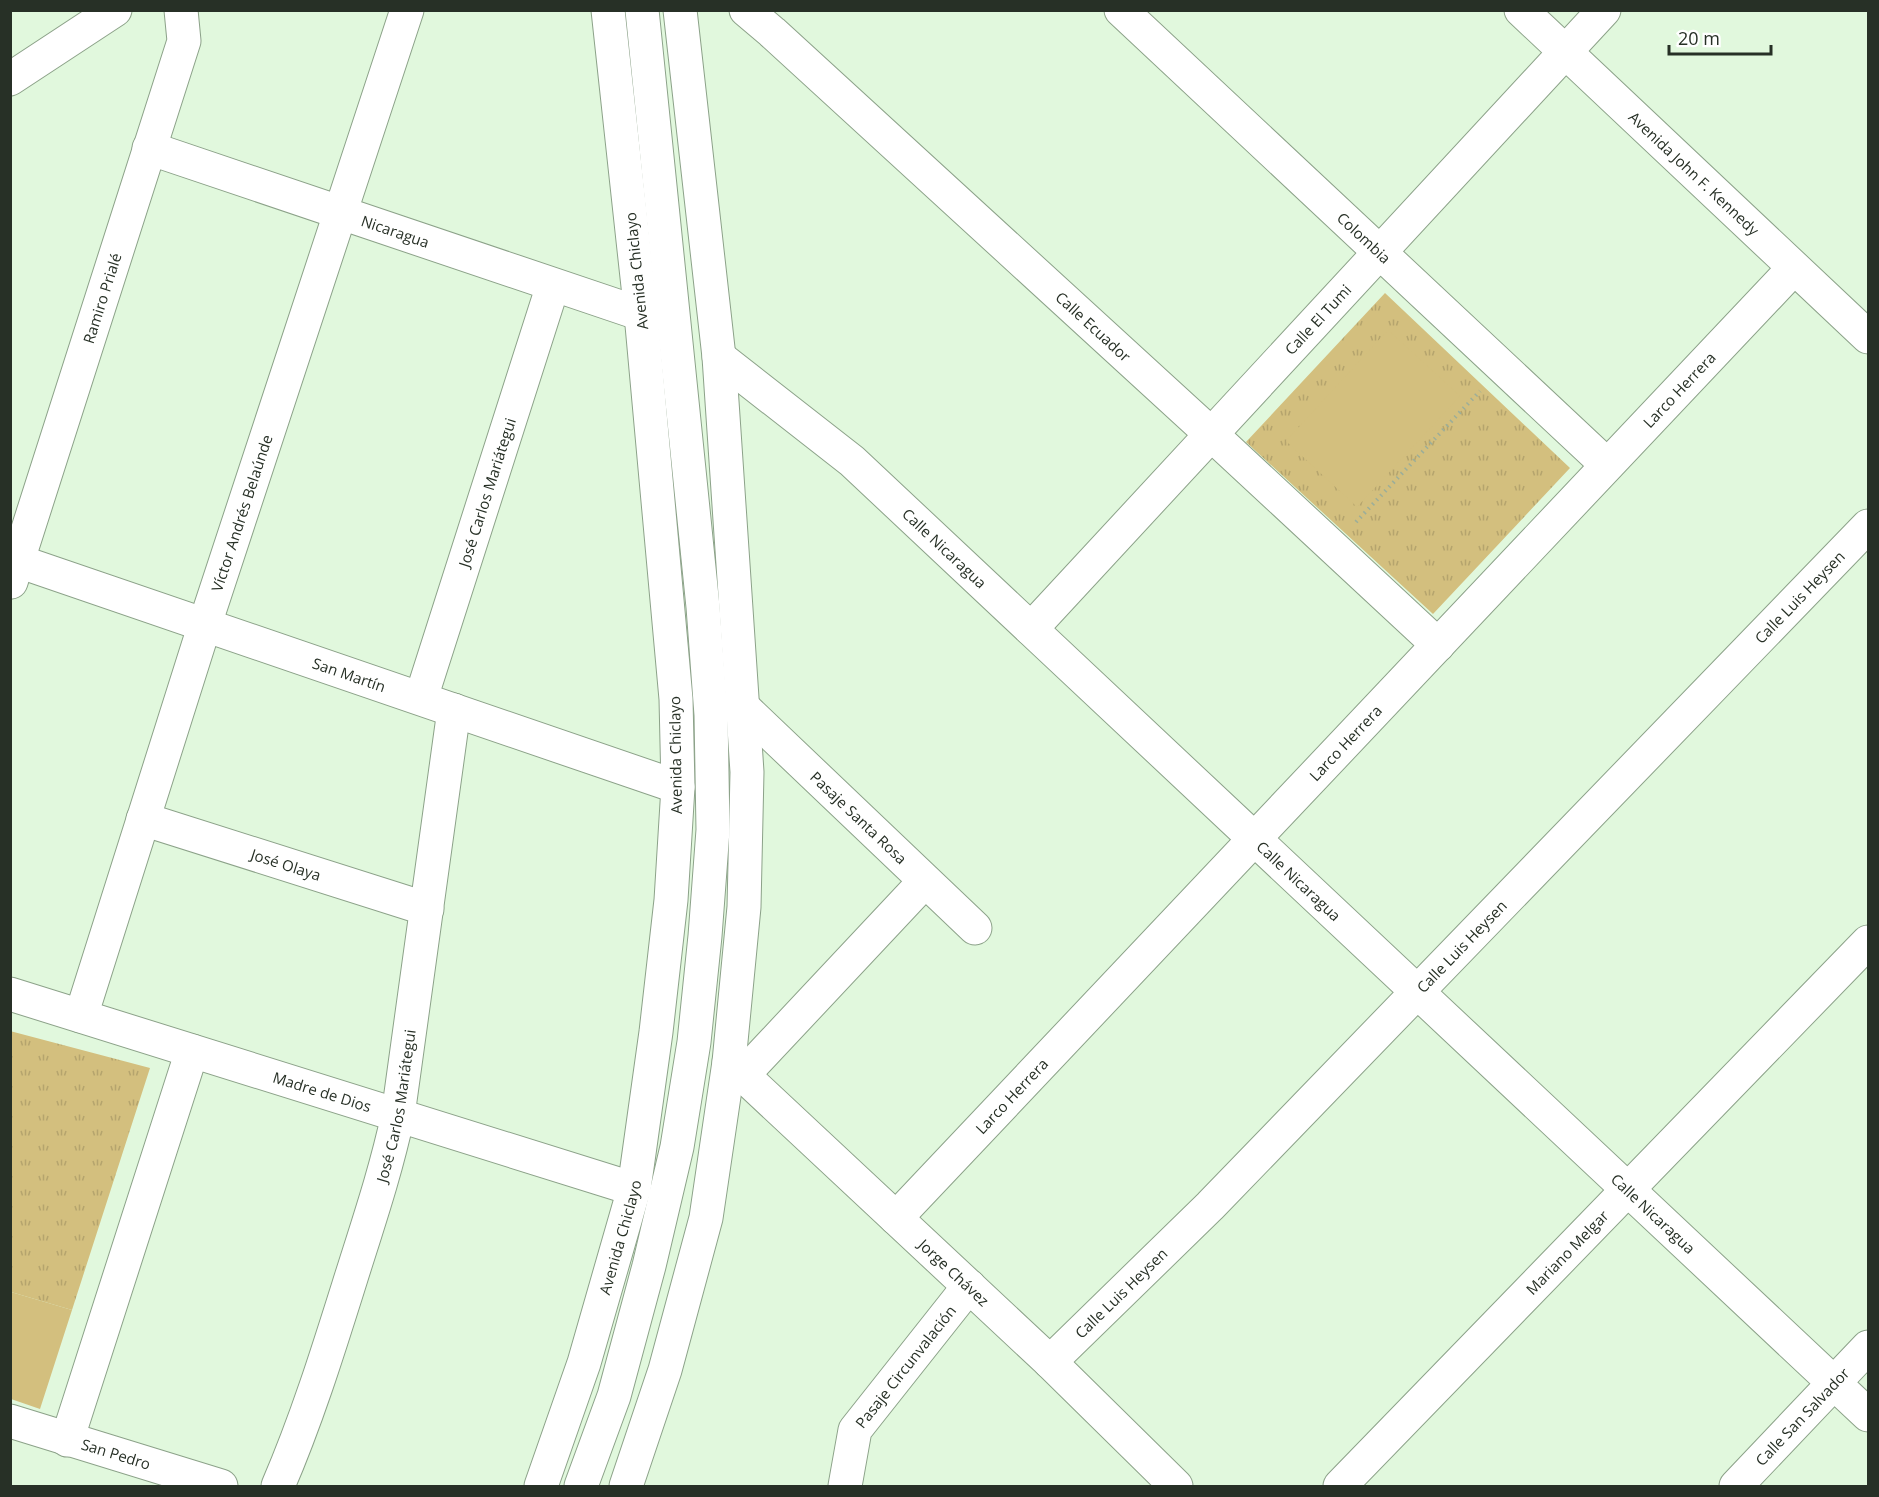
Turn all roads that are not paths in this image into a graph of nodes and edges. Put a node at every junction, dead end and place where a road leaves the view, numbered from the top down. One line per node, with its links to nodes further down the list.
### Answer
1 (115, 10): 12 (street)
2 (181, 10): 13 (street, Ramiro Prialé)
3 (407, 10): 14 (street, Víctor Andrés Belaúnde)
4 (608, 10): 18 (street, Avenida Chiclayo)
5 (642, 10): 57 (street, Avenida Chiclayo)
6 (680, 10): 20 (street)
7 (746, 10): 21 (street, Calle Ecuador)
8 (1121, 10): 15 (street, Colombia)
9 (1521, 10): 11 (street, Avenida John F. Kennedy)
10 (1604, 10): 11 (street, Calle El Tumi)
11 (1566, 52): 15 (street, Calle El Tumi); 16 (street, Avenida John F. Kennedy)
12 (10, 79)
13 (149, 148): 14 (street, Nicaragua); 24 (street, Ramiro Prialé)
14 (341, 213): 17 (street, Nicaragua); 25 (street, Víctor Andrés Belaúnde)
15 (1379, 253): 21 (street, Calle El Tumi); 22 (street, Colombia)
16 (1794, 268): 19 (street, Avenida John F. Kennedy); 22 (street, Larco Herrera)
17 (553, 285): 18 (street, Nicaragua); 28 (street, José Carlos Mariátegui)
18 (641, 314): 31 (street, Avenida Chiclayo)
19 (1869, 337)
20 (719, 357): 26 (street, Calle Nicaragua); 29 (street)
21 (1211, 434): 26 (street, Calle El Tumi); 27 (street, Calle Ecuador)
22 (1607, 465): 27 (street, Larco Herrera)
23 (1869, 526): 38 (street, Calle Luis Heysen)
24 (16, 552): 25 (street, San Martín)
25 (205, 624): 28 (street, San Martín); 32 (street, Víctor Andrés Belaúnde)
26 (1031, 629): 33 (street, Calle Nicaragua)
27 (1438, 645): 33 (street, Larco Herrera)
28 (421, 698): 30 (street, San Martín)
29 (743, 707): 34 (street, Pasaje Santa Rosa); 42 (street)
30 (454, 710): 31 (street, San Martín); 35 (street, José Carlos Mariátegui)
31 (678, 787): 44 (street, Avenida Chiclayo)
32 (143, 819): 35 (street, José Olaya); 40 (street, Víctor Andrés Belaúnde)
33 (1253, 839): 38 (street, Calle Nicaragua); 46 (street, Larco Herrera)
34 (925, 881): 36 (street, Pasaje Santa Rosa); 42 (street)
35 (428, 909): 43 (street, José Carlos Mariátegui)
36 (975, 928)
37 (1869, 942): 45 (street, Mariano Melgar)
38 (1417, 992): 45 (street, Calle Nicaragua); 49 (street, Calle Luis Heysen)
39 (10, 994): 40 (street, Madre de Dios)
40 (81, 1016): 41 (street, Madre de Dios)
41 (192, 1051): 43 (street, Madre de Dios); 53 (street)
42 (736, 1068): 46 (street, Jorge Chávez); 58 (street)
43 (398, 1115): 44 (street, Madre de Dios); 55 (street, José Carlos Mariátegui)
44 (634, 1189): 56 (street, Avenida Chiclayo)
45 (1628, 1189): 50 (street, Calle Nicaragua); 61 (street, Mariano Melgar)
46 (897, 1218): 47 (street, Jorge Chávez)
47 (969, 1286): 49 (street, Jorge Chávez); 59 (street, Pasaje Circunvalación)
48 (1869, 1347): 50 (street, Calle San Salvador)
49 (1050, 1362): 60 (street, Jorge Chávez)
50 (1834, 1384): 51 (street, Calle Nicaragua); 62 (street, Calle San Salvador)
51 (1869, 1415)
52 (10, 1421): 53 (street, San Pedro)
53 (67, 1440): 54 (street, San Pedro)
54 (221, 1486)
55 (278, 1486)
56 (541, 1486)
57 (581, 1486)
58 (626, 1486)
59 (845, 1486)
60 (1176, 1486)
61 (1340, 1486)
62 (1736, 1486)

